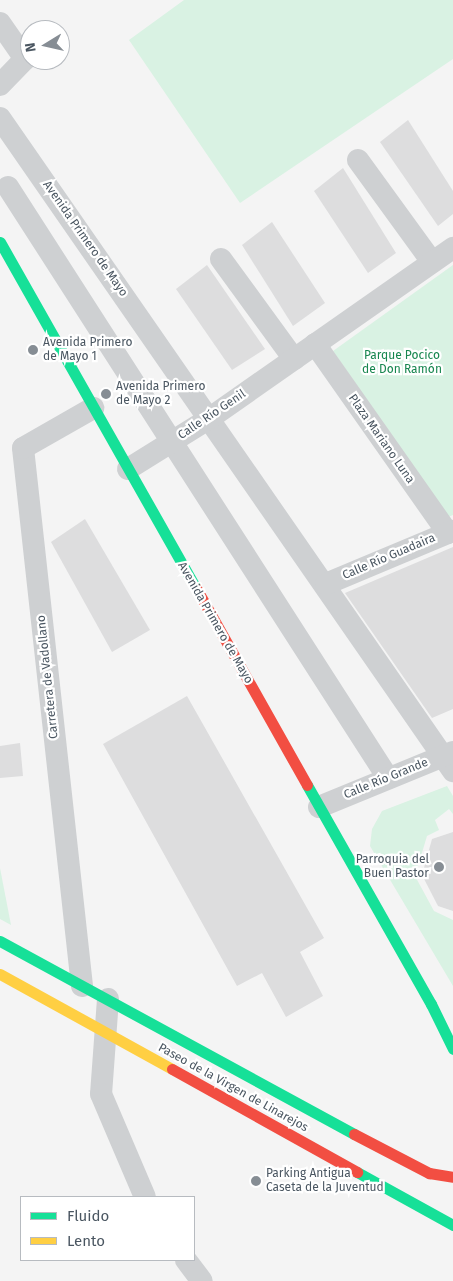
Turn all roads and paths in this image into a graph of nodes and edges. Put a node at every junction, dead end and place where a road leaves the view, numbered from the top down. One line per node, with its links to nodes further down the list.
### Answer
1 (0, 23): 2 (street)
2 (0, 86)
3 (0, 118): 5 (street, Avenida Primero de Mayo)
4 (358, 160): 10 (street)
5 (36, 169): 6 (street); 14 (street, Avenida Primero de Mayo)
6 (4, 190): 15 (street)
7 (0, 242): 13 (street, Avenida Primero de Mayo)
8 (453, 248): 10 (street, Calle Río Genil)
9 (221, 259): 12 (street)
10 (432, 262): 11 (street, Calle Río Genil)
11 (315, 344): 12 (street, Calle Río Genil); 17 (street, Plaza Mariano Luna)
12 (294, 359): 14 (street, Calle Río Genil)
13 (93, 408): 16 (street, Avenida Primero de Mayo); 24 (street, Carretera de Vadollano)
14 (210, 418): 15 (street, Calle Río Genil); 18 (street, Avenida Primero de Mayo)
15 (170, 442): 16 (street, Calle Río Genil); 20 (street)
16 (128, 469): 21 (street, Avenida Primero de Mayo)
17 (450, 532): 18 (street, Calle Río Guadaira)
18 (326, 584): 19 (street, Avenida Primero de Mayo)
19 (450, 759): 20 (street, Calle Río Grande)
20 (388, 778): 21 (street, Calle Río Grande)
21 (319, 807): 26 (street, Avenida Primero de Mayo)
22 (0, 941): 24 (street, Paseo de la Virgen de Linarejos)
23 (0, 974): 28 (street, Paseo de la Virgen de Linarejos)
24 (82, 986): 25 (street, Paseo de la Virgen de Linarejos)
25 (108, 999): 28 (street); 30 (street, Paseo de la Virgen de Linarejos)
26 (431, 1004): 27 (street); 29 (street)
27 (451, 1022)
28 (104, 1032): 31 (street); 32 (street, Paseo de la Virgen de Linarejos)
29 (453, 1049)
30 (453, 1177)
31 (145, 1196)
32 (453, 1225)
33 (187, 1261): 34 (street)
34 (202, 1281)

